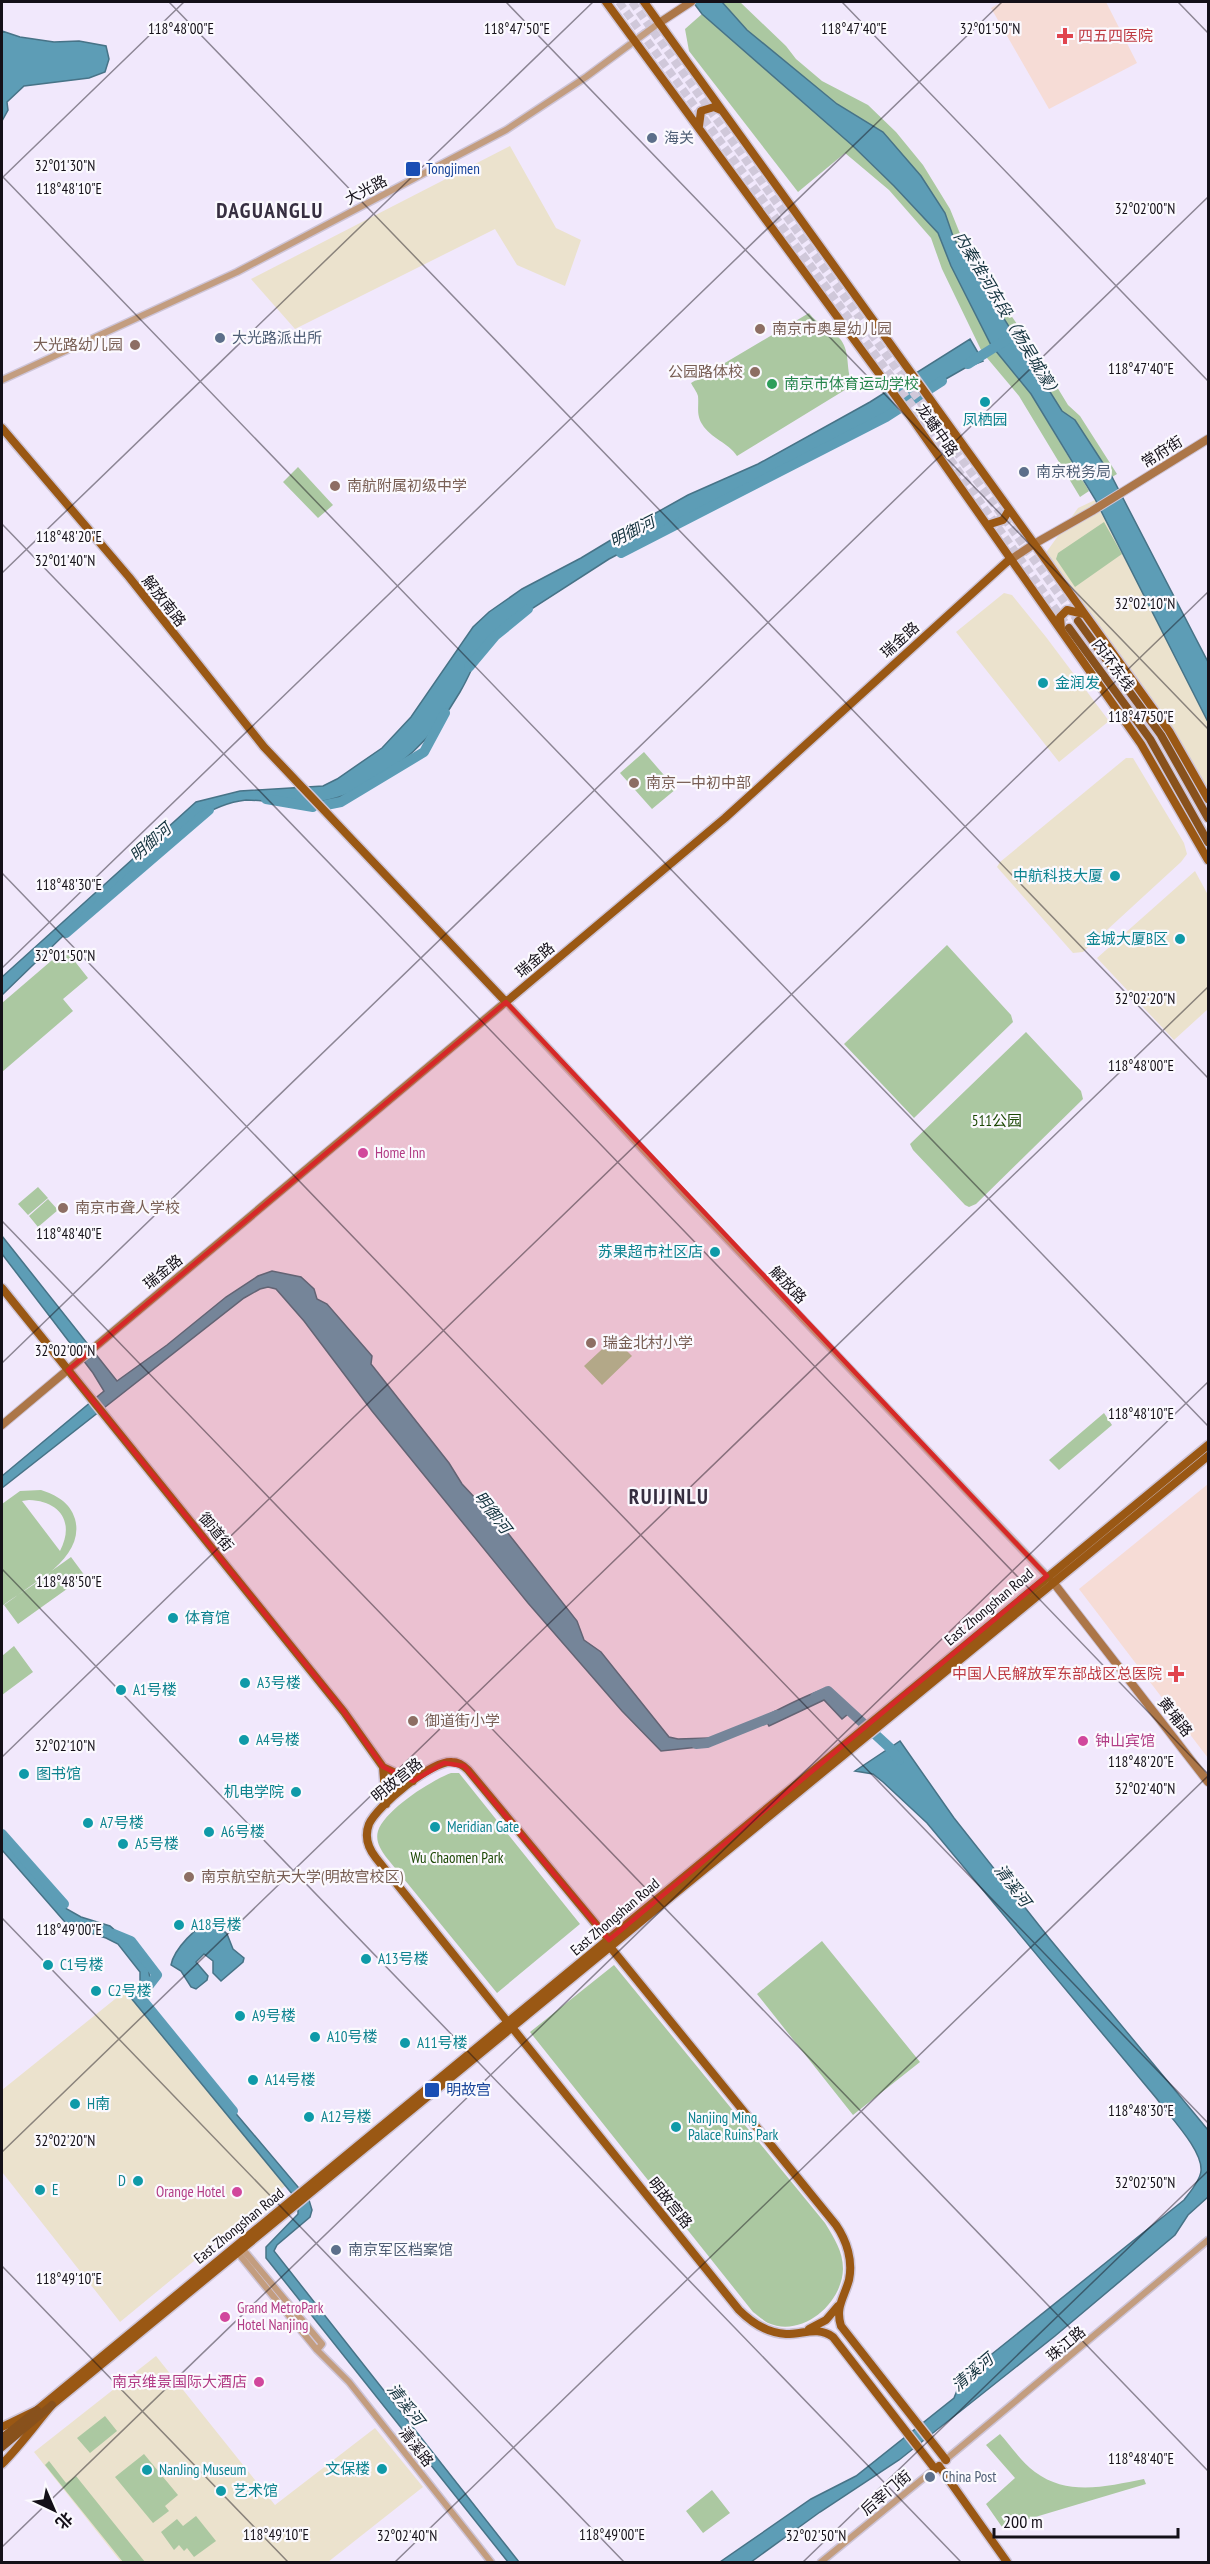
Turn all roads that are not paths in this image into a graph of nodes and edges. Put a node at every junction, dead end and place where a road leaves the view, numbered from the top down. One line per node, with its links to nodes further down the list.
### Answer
1 (606, 2): 5 (main road, 龙蟠中路)
2 (644, 2): 4 (main road, 龙蟠中路)
3 (688, 3): 4 (main road)
4 (659, 23): 5 (street, 大光路); 6 (main road, 龙蟠中路)
5 (635, 40): 7 (main road, 龙蟠中路); 8 (street, 大光路)
6 (722, 110): 7 (main road); 11 (main road, 龙蟠中路)
7 (699, 126): 13 (main road, 龙蟠中路)
8 (2, 380)
9 (2, 428): 18 (street, 解放南路)
10 (1209, 439): 12 (main road, 常府街)
11 (1009, 510): 13 (main road); 14 (main road, 龙蟠中路)
12 (1092, 511): 14 (main road, 瑞金路)
13 (987, 525): 15 (main road, 龙蟠中路)
14 (1034, 543): 15 (main road, 瑞金路); 16 (main road, 龙蟠中路)
15 (1010, 559): 17 (main road, 龙蟠中路); 25 (main road, 瑞金路)
16 (1082, 618): 17 (main road); 19 (main road, 龙蟠中路); 20 (highway, 内环东线)
17 (1066, 630): 22 (highway, 内环东线); 23 (main road, 龙蟠中路)
18 (264, 747): 21 (main road); 21 (street, 解放南路)
19 (1209, 798)
20 (1209, 818)
21 (334, 821): 24 (main road)
22 (1209, 842)
23 (1207, 859)
24 (396, 886): 25 (street)
25 (506, 1002): 27 (main road, 瑞金路); 31 (street, 解放路)
26 (2, 1288): 27 (main road, 御道街)
27 (68, 1370): 28 (main road, 瑞金路); 32 (main road, 御道街)
28 (2, 1425)
29 (1209, 1445): 31 (main road, East Zhongshan Road)
30 (1209, 1456): 31 (main road, East Zhongshan Road)
31 (1050, 1579): 34 (main road, 黄埔路); 36 (main road, East Zhongshan Road)
32 (383, 1767): 33 (main road); 35 (main road)
33 (413, 1781): 35 (main road, 明故宫路); 36 (main road, 明故宫路)
34 (1209, 1782)
35 (386, 1804): 37 (main road, 明故宫路)
36 (610, 1944): 37 (main road, East Zhongshan Road); 40 (main road, 明故宫路)
37 (510, 2026): 39 (main road, East Zhongshan Road); 41 (main road, 明故宫路)
38 (1209, 2240): 48 (street, 珠江路)
39 (240, 2249): 42 (main road, East Zhongshan Road); 43 (main road, East Zhongshan Road); 49 (street, 清溪路)
40 (839, 2304): 41 (main road); 48 (main road)
41 (803, 2332): 48 (main road, 明故宫路)
42 (52, 2405): 46 (highway); 47 (main road, East Zhongshan Road)
43 (37, 2409): 44 (highway)
44 (6, 2429): 45 (highway)
45 (2, 2438)
46 (2, 2447)
47 (2, 2464)
48 (940, 2465): 50 (street, 后宰门街); 51 (main road)
49 (491, 2562)
50 (821, 2562)
51 (1007, 2562)

